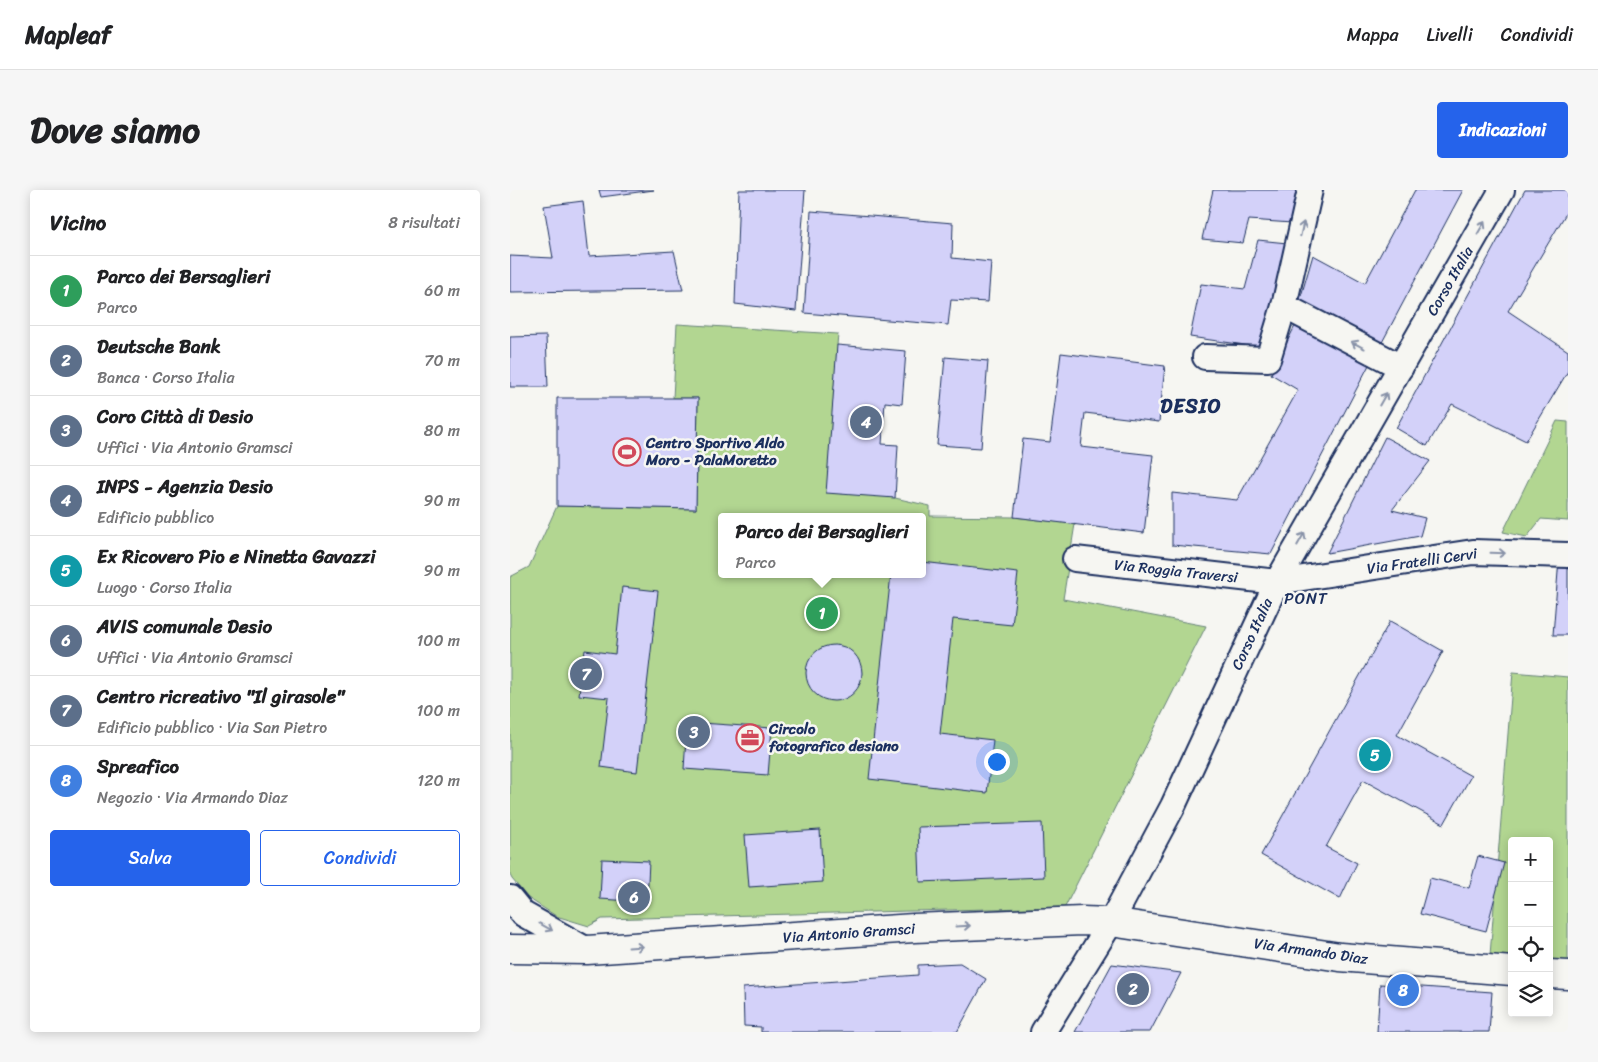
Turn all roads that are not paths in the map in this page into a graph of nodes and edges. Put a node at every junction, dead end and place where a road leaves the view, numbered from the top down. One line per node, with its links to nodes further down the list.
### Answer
1 (1310, 190): 3 (street, one-way to 1)
2 (1502, 190): 5 (street, Corso Italia, one-way to 2)
3 (1284, 306): 4 (street); 5 (street, one-way to 3)
4 (1204, 357)
5 (1401, 367): 8 (street, Corso Italia, one-way to 5)
6 (1568, 556): 8 (street, Via Fratelli Cervi, one-way to 6)
7 (1075, 560): 8 (street, Via Roggia Traversi)
8 (1276, 582): 10 (street, Corso Italia)
9 (510, 898): 12 (street, one-way to 12)
10 (1111, 922): 12 (street, Via Antonio Gramsci, one-way to 10); 13 (street, Via Armando Diaz); 16 (street, Corso Italia)
11 (510, 949): 12 (street, Via Antonio Gramsci)
12 (587, 950)
13 (1508, 971)
14 (1553, 974): 15 (street)
15 (1568, 975)
16 (1043, 1032)

